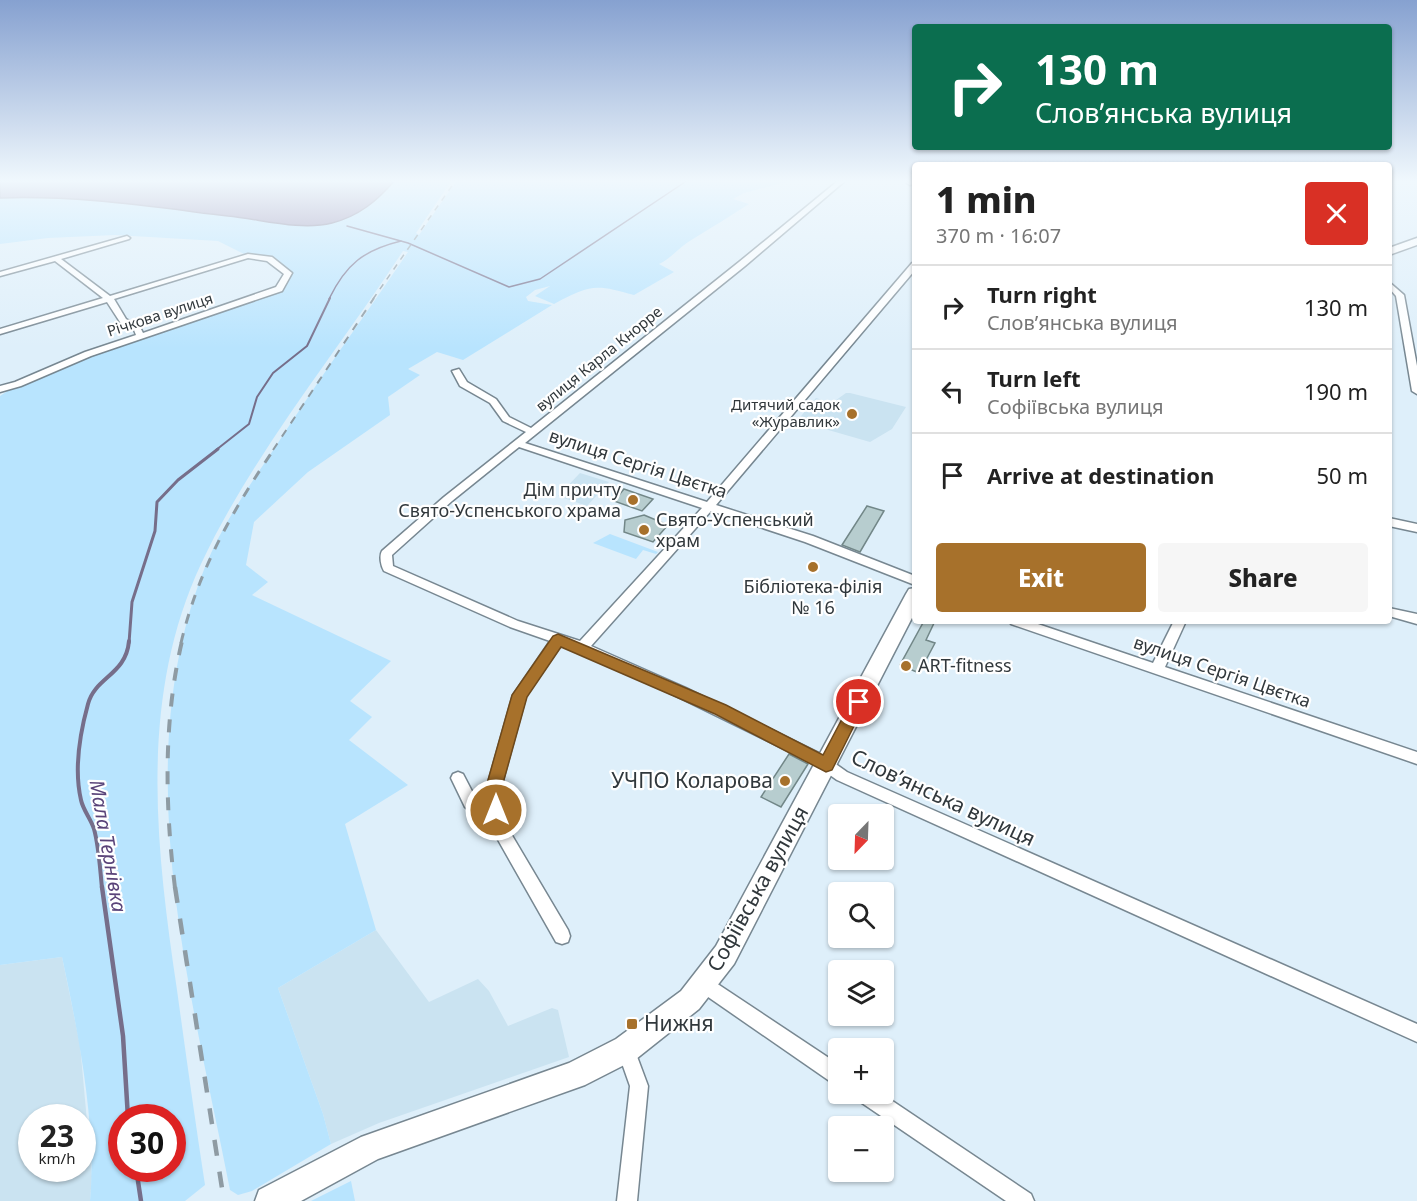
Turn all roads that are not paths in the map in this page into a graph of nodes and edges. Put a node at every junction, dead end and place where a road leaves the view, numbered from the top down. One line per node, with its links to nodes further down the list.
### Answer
1 (774, 236): 15 (street, вулиця Карла Кнорре)
2 (126, 238): 5 (street)
3 (1417, 241): 4 (main road)
4 (1392, 251)
5 (57, 259): 7 (street); 9 (street)
6 (912, 269): 17 (street)
7 (0, 274)
8 (1392, 287): 14 (street)
9 (108, 299): 10 (street); 11 (street); 11 (street, Річкова вулиця)
10 (0, 332)
11 (140, 335): 13 (street, Річкова вулиця)
12 (456, 371): 15 (street, вулиця Сергія Цвєтка)
13 (0, 389)
14 (1417, 391)
15 (533, 432): 16 (street, вулиця Карла Кнорре)
16 (519, 444): 17 (street, вулиця Сергія Цвєтка); 20 (street, вулиця Карла Кнорре)
17 (709, 506): 21 (street, вулиця Сергія Цвєтка); 28 (street)
18 (1392, 523): 19 (street)
19 (1417, 528)
20 (388, 568): 27 (street, Словʼянська вулиця)
21 (912, 580)
22 (912, 600): 31 (main road, Софіївська вулиця)
23 (1392, 613): 24 (street)
24 (1417, 619)
25 (1024, 624): 29 (street, вулиця Сергія Цвєтка)
26 (1178, 624): 29 (street)
27 (558, 639): 28 (street, Словʼянська вулиця); 33 (street)
28 (582, 647): 31 (street, Словʼянська вулиця)
29 (1156, 669): 30 (street, вулиця Сергія Цвєтка)
30 (1417, 758)
31 (826, 765): 35 (main road, Софіївська вулиця); 36 (street, Словʼянська вулиця)
32 (458, 778): 33 (street)
33 (503, 834): 34 (street)
34 (562, 936)
35 (704, 984): 37 (main road, Софіївська вулиця); 38 (street)
36 (1417, 1033)
37 (626, 1049): 40 (main road, Софіївська вулиця); 41 (street)
38 (828, 1068)
39 (881, 1104): 42 (street)
40 (270, 1201)
41 (627, 1201)
42 (1024, 1201)

